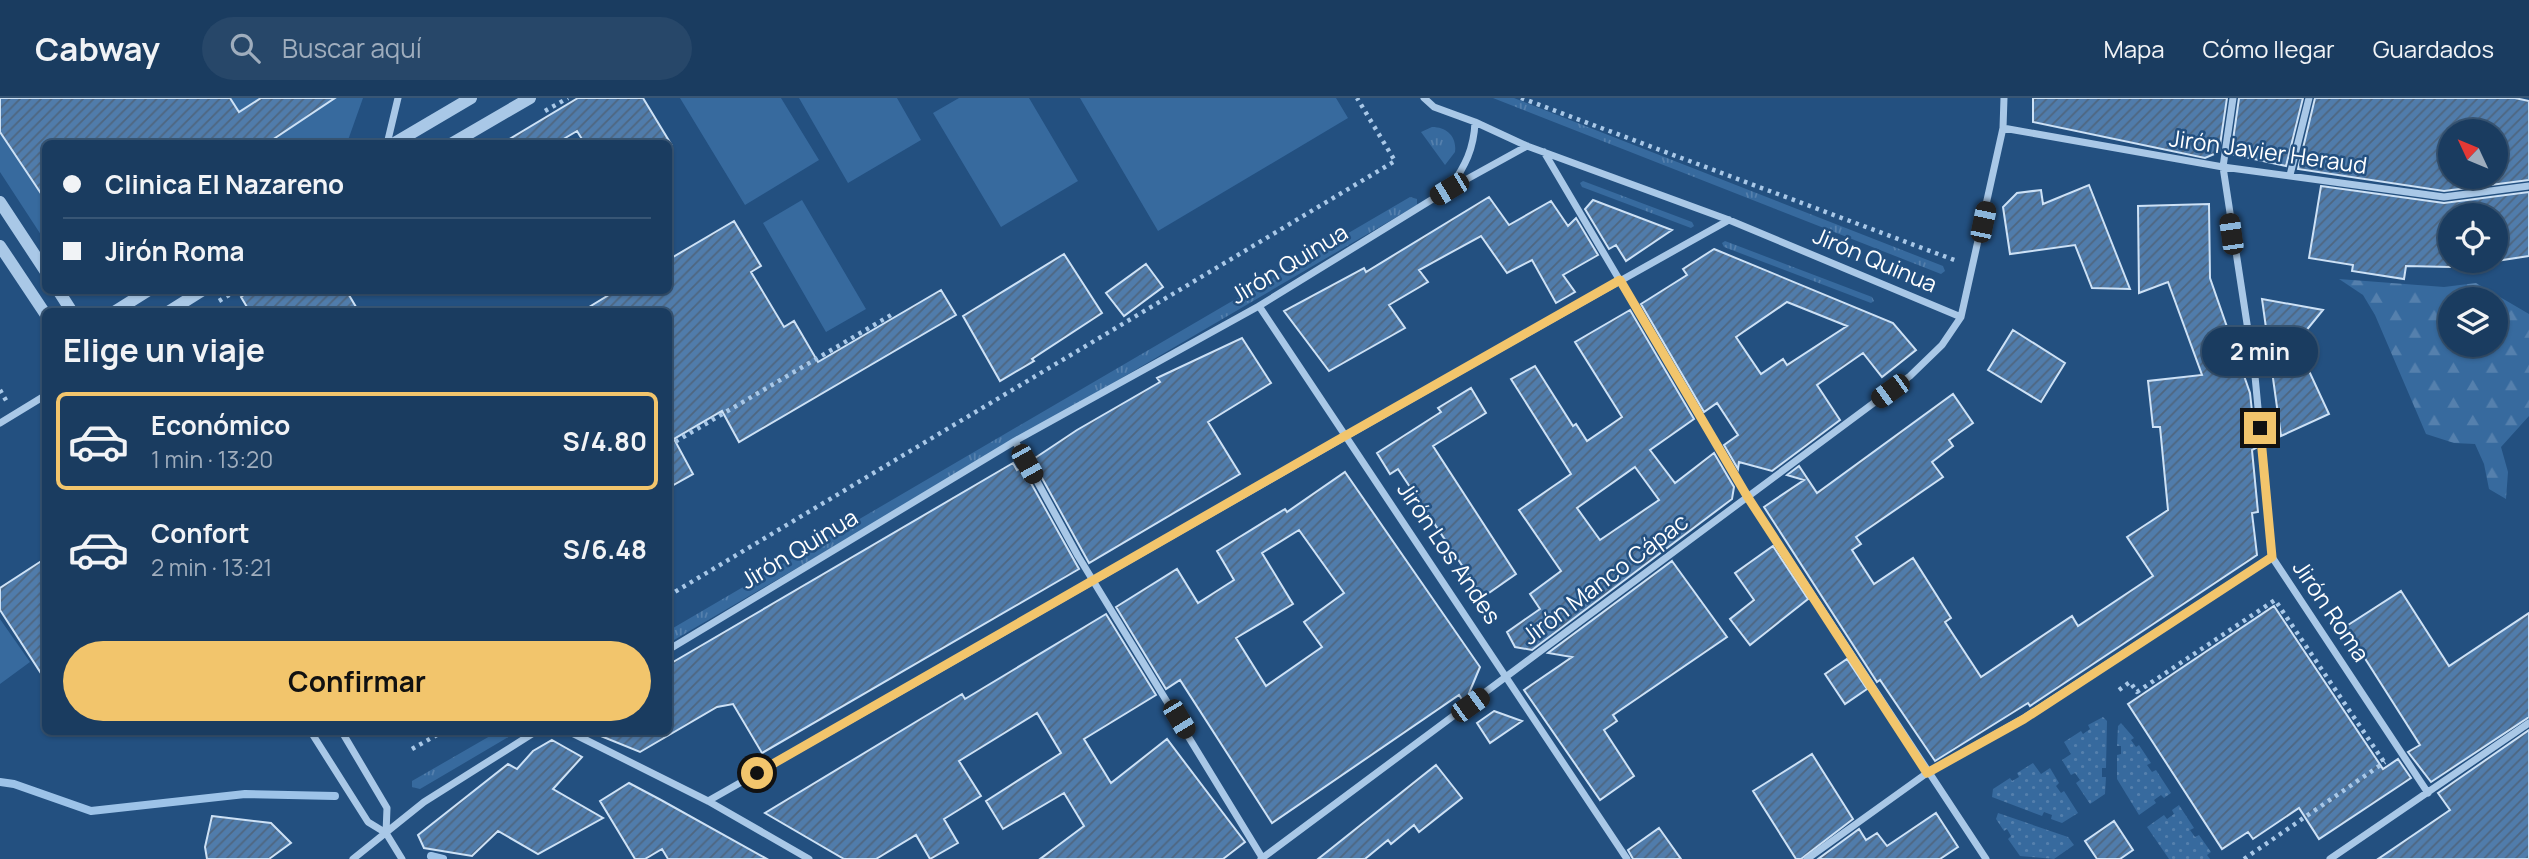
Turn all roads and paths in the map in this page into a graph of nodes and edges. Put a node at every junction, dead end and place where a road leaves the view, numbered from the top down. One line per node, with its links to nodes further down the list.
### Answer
1 (398, 98): 12 (street)
2 (471, 98): 13 (street)
3 (530, 98): 14 (street)
4 (1357, 98): 43 (path)
5 (1424, 98): 10 (street)
6 (1521, 98): 25 (path)
7 (2004, 98): 11 (street, Jirón Manco Cápac)
8 (2233, 98): 17 (street, Jirón Roma)
9 (2309, 98): 18 (street)
10 (1475, 122): 15 (street); 20 (street)
11 (2003, 128): 17 (street, Jirón Javier Heraud); 25 (street, Jirón Manco Cápac)
12 (388, 140)
13 (400, 140)
14 (458, 140)
15 (1527, 146): 16 (street, Jirón Quinua); 20 (street, Jirón Quinua)
16 (1544, 152): 22 (street, Jirón Quinua); 26 (street)
17 (2222, 167): 18 (street, Jirón Javier Heraud); 41 (street, Jirón Roma)
18 (2290, 176): 19 (street, Jirón Javier Heraud)
19 (2529, 187)
20 (1449, 189): 29 (street, Jirón Quinua)
21 (0, 202): 24 (street)
22 (1729, 220): 26 (street); 34 (street, Jirón Quinua)
23 (0, 246): 32 (street)
24 (42, 266)
25 (1974, 269): 34 (street, Jirón Manco Cápac)
26 (1620, 280): 37 (street); 40 (street)
27 (143, 294): 30 (street)
28 (196, 294): 31 (street)
29 (1259, 306): 37 (street, Jirón Los Andes); 38 (street, Jirón Quinua)
30 (120, 308)
31 (174, 308)
32 (42, 309)
33 (891, 315): 39 (path)
34 (1961, 317): 40 (street, Jirón Manco Cápac)
35 (42, 397): 36 (street)
36 (0, 423)
37 (1346, 433): 42 (street); 45 (street, Jirón Los Andes)
38 (1015, 441): 42 (street); 44 (street, Jirón Quinua)
39 (672, 444)
40 (1747, 496): 45 (street, Jirón Manco Cápac); 56 (street)
41 (2272, 557): 54 (street, Jirón Roma); 56 (street)
42 (1096, 581): 58 (street); 64 (street)
43 (672, 594)
44 (672, 648)
45 (1507, 676): 64 (street, Jirón Manco Cápac); 65 (street, Jirón Los Andes)
46 (2119, 690): 55 (path)
47 (2529, 723): 57 (street)
48 (313, 735): 59 (street)
49 (344, 735): 59 (street)
50 (437, 735): 53 (path)
51 (530, 735): 59 (street)
52 (576, 735): 58 (street)
53 (412, 749)
54 (2402, 750): 55 (path); 57 (street, Jirón Roma)
55 (2384, 762): 68 (path)
56 (1927, 773): 66 (street); 67 (street)
57 (2428, 793): 60 (street)
58 (708, 801): 63 (street)
59 (386, 833): 61 (street); 62 (street)
60 (2340, 856): 69 (street)
61 (353, 859)
62 (402, 859)
63 (809, 859)
64 (1262, 859)
65 (1627, 859)
66 (1807, 859)
67 (1986, 859)
68 (2244, 859)
69 (2330, 859)

